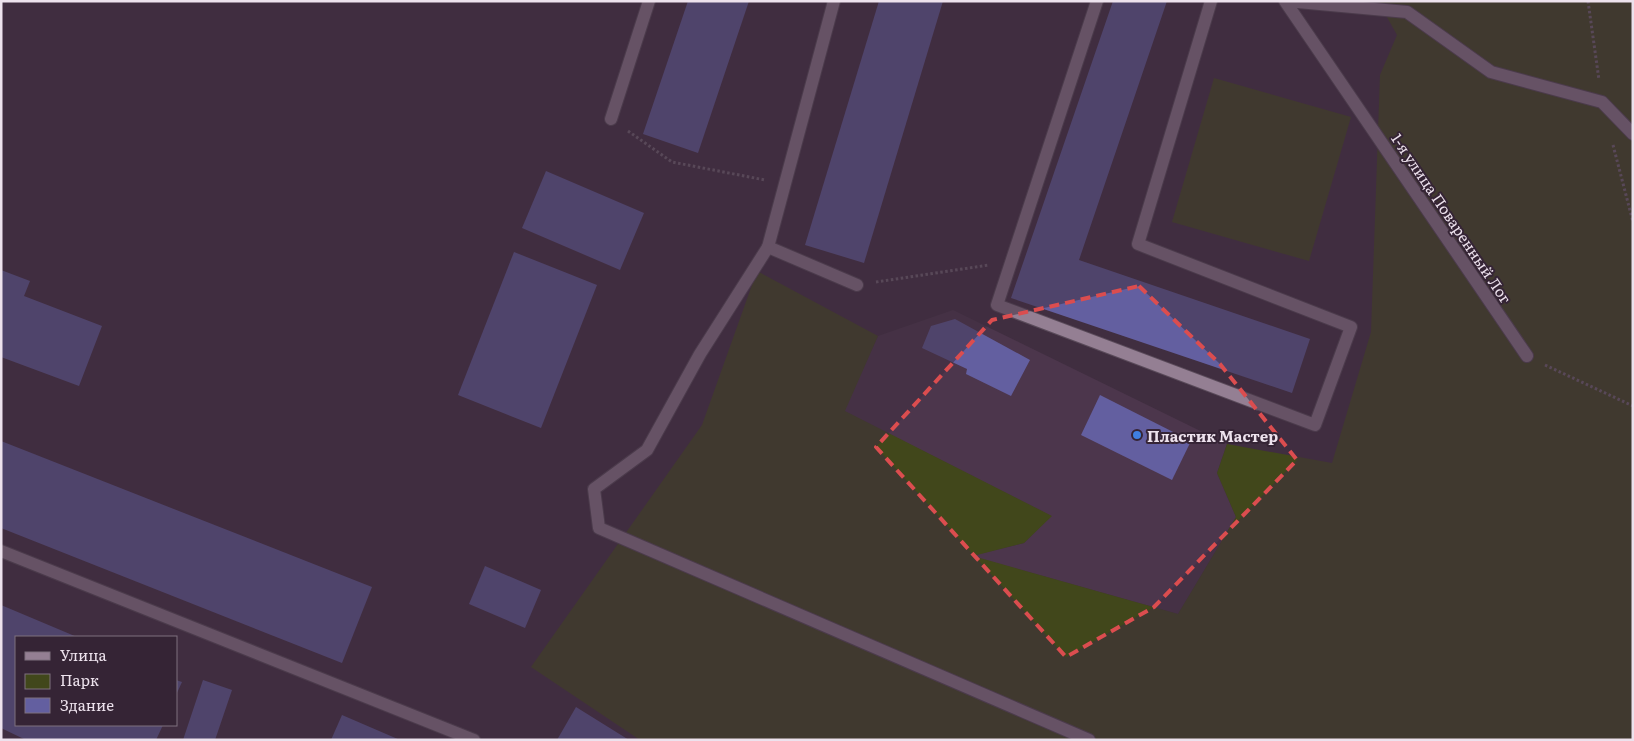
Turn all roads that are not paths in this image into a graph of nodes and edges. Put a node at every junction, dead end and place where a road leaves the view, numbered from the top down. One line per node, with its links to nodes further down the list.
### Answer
1 (649, 1): 6 (street)
2 (834, 1): 8 (street)
3 (1097, 1): 4 (street)
4 (1211, 1)
5 (1286, 1): 7 (street); 10 (street, 1-я улица Поваренный Лог)
6 (610, 119)
7 (1633, 134)
8 (768, 247): 9 (street); 13 (street)
9 (857, 285)
10 (1527, 356)
11 (1, 551): 12 (street)
12 (474, 740)
13 (1089, 740)

